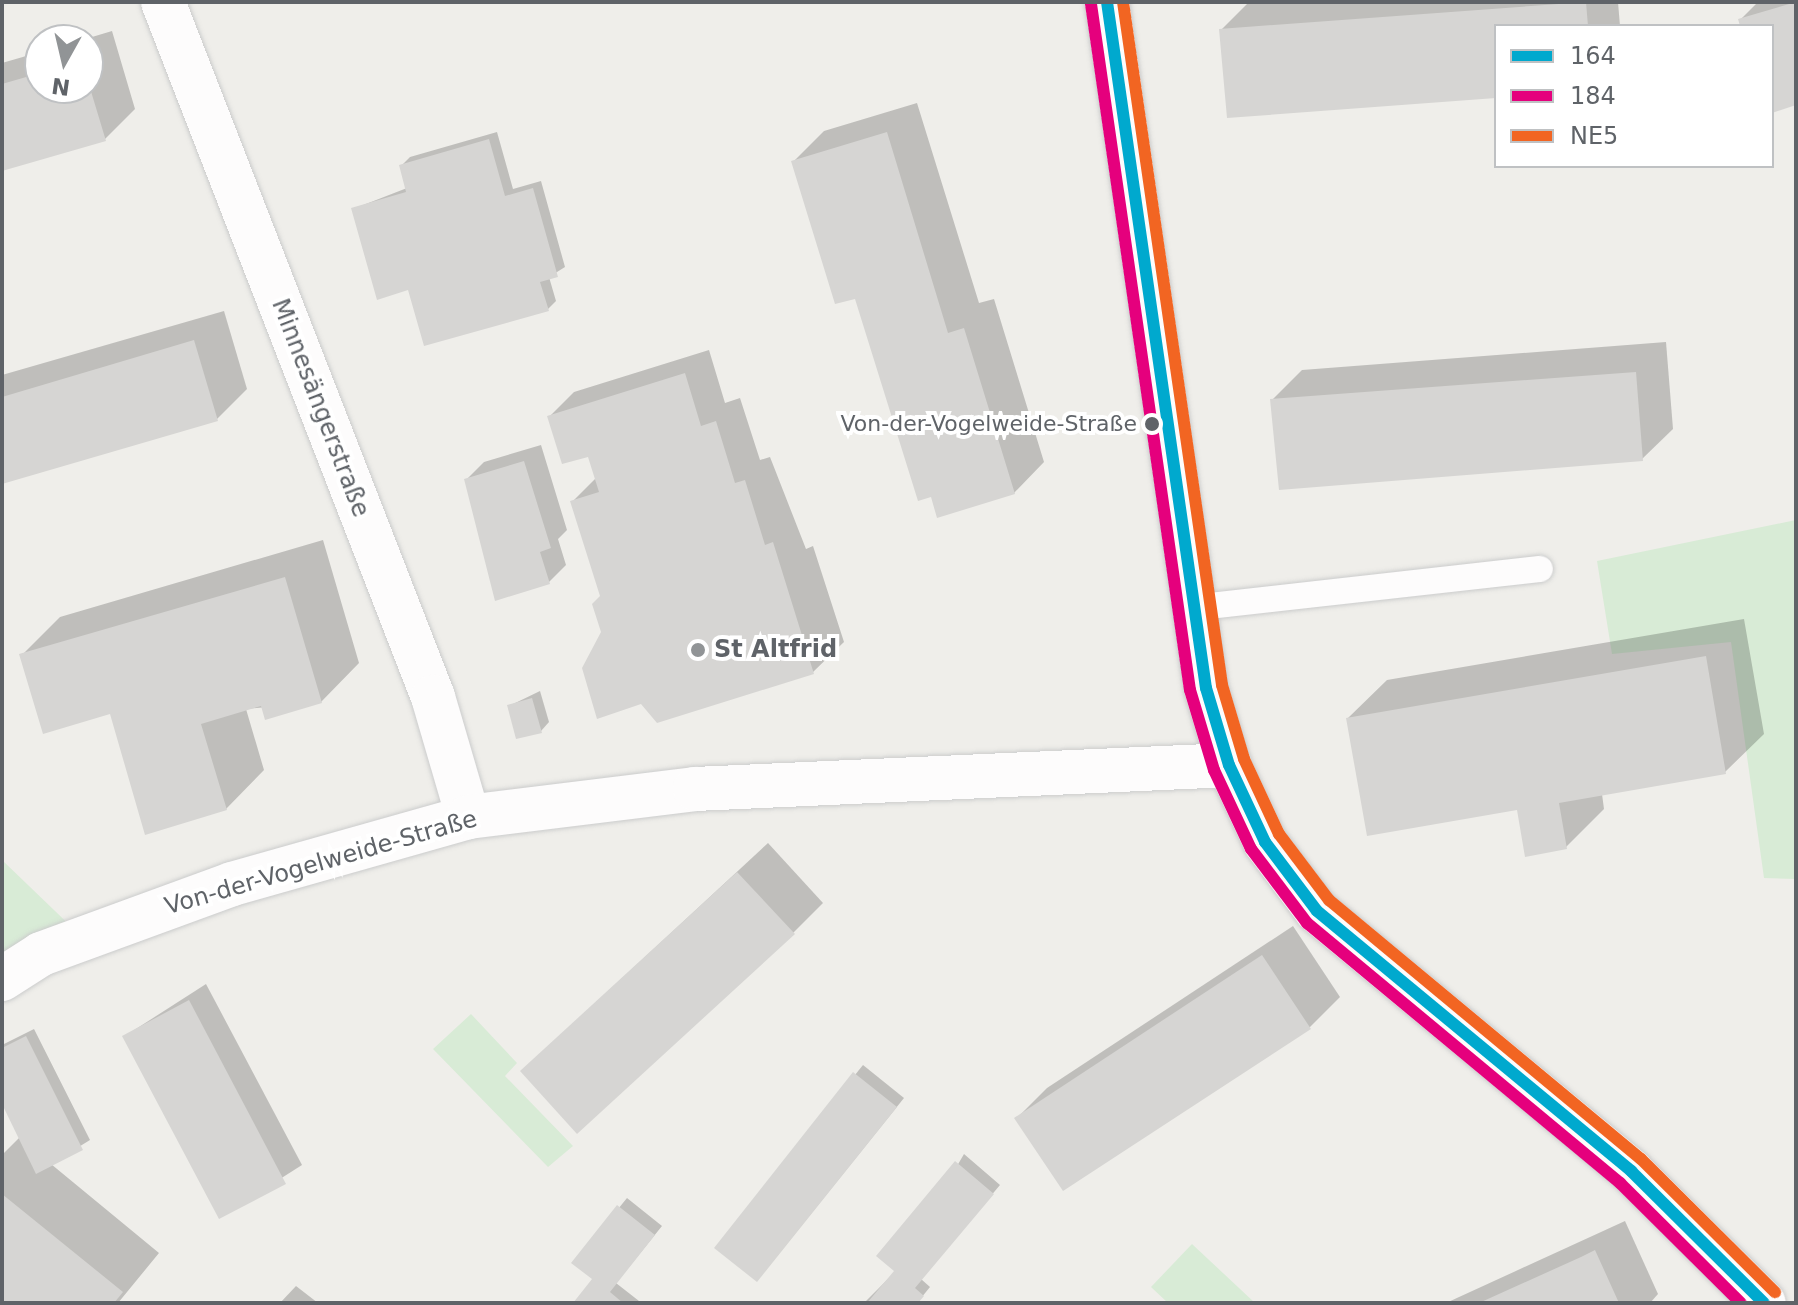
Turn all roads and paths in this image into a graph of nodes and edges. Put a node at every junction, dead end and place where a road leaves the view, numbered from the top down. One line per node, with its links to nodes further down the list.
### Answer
1 (163, 2): 6 (street, Minnesängerstraße)
2 (1107, 2): 4 (street)
3 (1540, 569): 4 (lane)
4 (1192, 608): 5 (street)
5 (1229, 765): 6 (street, Von-der-Vogelweide-Straße); 8 (street)
6 (468, 817): 7 (street, Von-der-Vogelweide-Straße)
7 (2, 979)
8 (1764, 1303)

